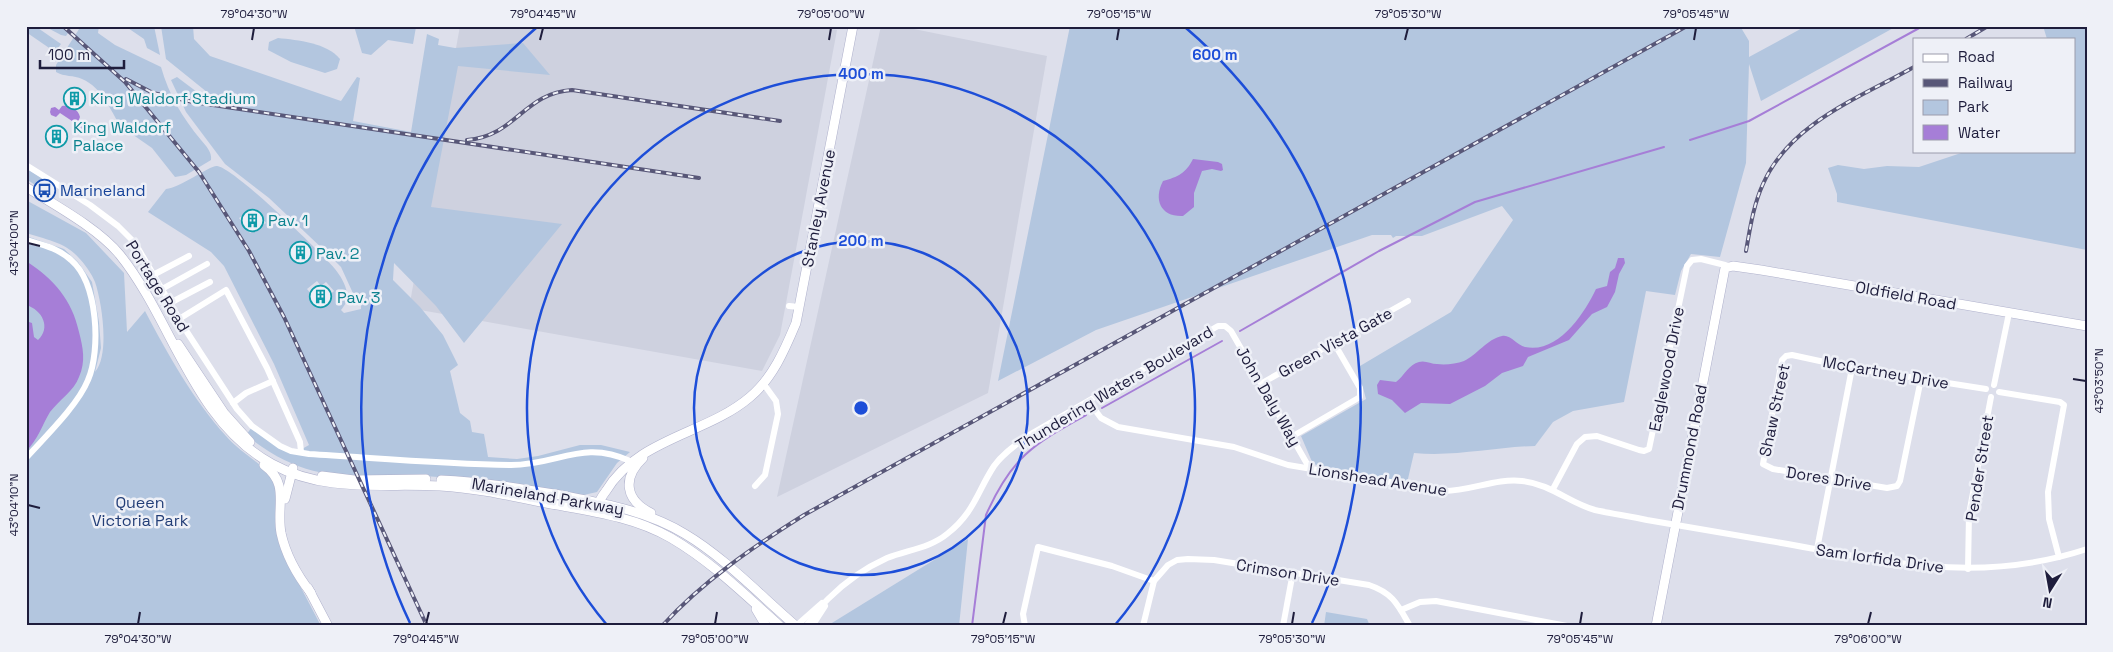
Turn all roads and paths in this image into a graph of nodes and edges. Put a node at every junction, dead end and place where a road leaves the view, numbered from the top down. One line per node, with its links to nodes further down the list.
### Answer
1 (853, 26): 25 (main road, Stanley Avenue)
2 (26, 165): 8 (street, Portage Road)
3 (26, 186): 13 (main road, Portage Road)
4 (26, 240): 36 (street)
5 (189, 256): 8 (street)
6 (206, 264): 10 (street)
7 (1727, 267): 14 (main road, Oldfield Road); 43 (street, Eaglewood Drive); 46 (main road, Drummond Road)
8 (153, 274): 10 (street, Portage Road)
9 (210, 282): 12 (street)
10 (162, 289): 12 (street, Portage Road)
11 (1408, 301): 19 (street, Green Vista Gate)
12 (170, 303): 15 (street, Portage Road)
13 (154, 309): 23 (main road, Portage Road); 40 (main road, Portage Road)
14 (2009, 313): 17 (main road, Oldfield Road); 27 (street)
15 (179, 319): 18 (street, Portage Road); 24 (street)
16 (1224, 326): 26 (street, John Daly Way); 31 (street, Thundering Waters Boulevard)
17 (2087, 326)
18 (192, 340): 32 (street, Marineland Parkway)
19 (1334, 343): 26 (street, Green Vista Gate); 33 (street)
20 (1786, 356): 21 (street, McCartney Drive); 38 (street, Shaw Street)
21 (1852, 368): 22 (street, McCartney Drive); 41 (street)
22 (1921, 379): 28 (street, McCartney Drive); 41 (street, Dores Drive)
23 (195, 381): 40 (main road, Portage Road); 54 (main road)
24 (273, 381): 32 (street); 35 (street)
25 (763, 383): 34 (main road, Stanley Avenue); 42 (street)
26 (1262, 384): 33 (street, John Daly Way)
27 (1994, 385): 28 (street); 29 (street)
28 (1986, 389): 30 (street)
29 (1999, 392): 30 (street); 50 (street)
30 (1991, 397): 51 (street, Pender Street)
31 (1090, 402): 39 (street, Lionshead Avenue); 56 (street, Thundering Waters Boulevard)
32 (233, 403): 35 (street, Marineland Parkway)
33 (1293, 436): 39 (street, John Daly Way)
34 (652, 450): 37 (main road, Stanley Avenue); 49 (main road)
35 (301, 452): 37 (street, Marineland Parkway)
36 (26, 458)
37 (630, 461): 44 (main road, Stanley Avenue)
38 (1763, 464): 41 (street, Dores Drive)
39 (1310, 469): 43 (street, Lionshead Avenue)
40 (292, 471): 44 (main road, Marineland Parkway); 45 (main road, Marineland Parkway); 54 (main road)
41 (1830, 478): 47 (street)
42 (755, 486)
43 (1553, 489): 46 (street, Lionshead Avenue)
44 (598, 502): 45 (main road, Stanley Avenue); 49 (main road, Marineland Parkway)
45 (596, 513): 55 (main road, Marineland Parkway)
46 (1674, 524): 47 (street, Sam Iorfida Drive); 69 (main road, Drummond Road)
47 (1816, 549): 51 (street, Sam Iorfida Drive)
48 (2087, 549): 50 (street, Sam Iorfida Drive)
49 (717, 557): 61 (main road, Marineland Parkway)
50 (2059, 557): 51 (street, Sam Iorfida Drive)
51 (1968, 569)
52 (1293, 572): 53 (street, Crimson Drive); 57 (street, Crimson Drive); 66 (street)
53 (1154, 581): 64 (street); 65 (street)
54 (311, 593): 58 (main road)
55 (747, 597): 59 (main road); 60 (main road, Marineland Parkway)
56 (827, 600): 61 (street, Thundering Waters Boulevard); 62 (street, Thundering Waters Boulevard); 63 (street, Thundering Waters Boulevard)
57 (1401, 610): 67 (street, Crimson Drive); 68 (street)
58 (328, 626)
59 (766, 626)
60 (780, 626)
61 (796, 626)
62 (806, 626)
63 (812, 626)
64 (1025, 626)
65 (1143, 626)
66 (1283, 626)
67 (1410, 626)
68 (1567, 626)
69 (1656, 626)

